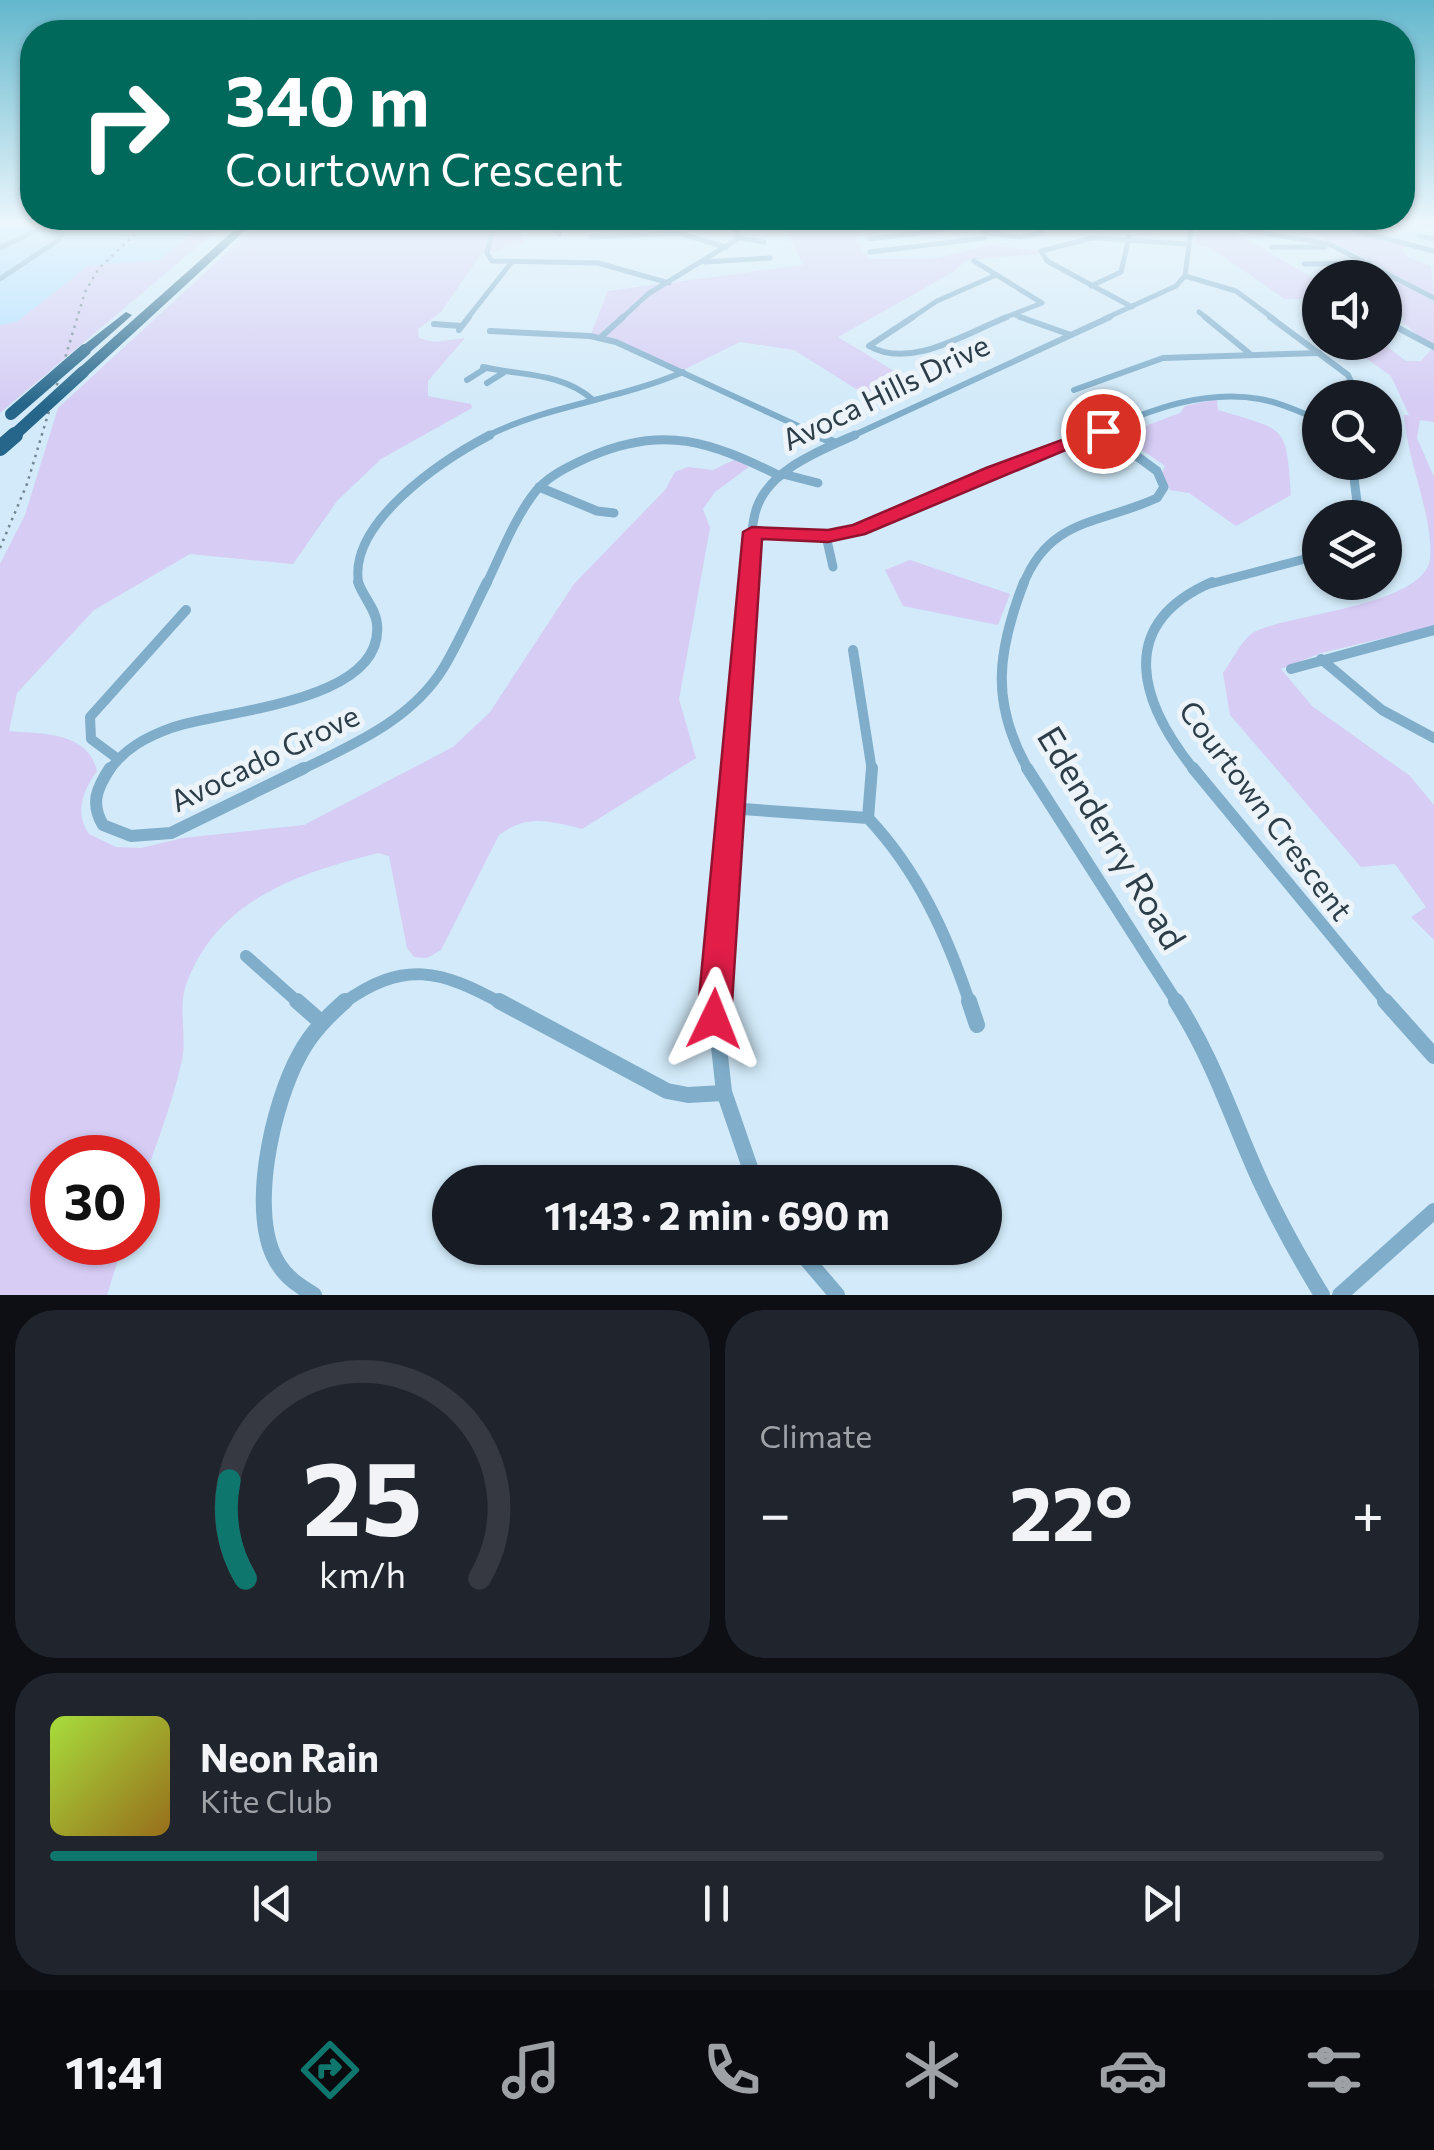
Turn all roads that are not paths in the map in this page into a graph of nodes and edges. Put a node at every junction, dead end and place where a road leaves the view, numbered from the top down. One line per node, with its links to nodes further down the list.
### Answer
1 (162, 284): 35 (highway, bridge)
2 (180, 284): 38 (highway, bridge)
3 (494, 284): 17 (street)
4 (667, 284): 21 (street)
5 (975, 284): 16 (street)
6 (1012, 284): 16 (street)
7 (1088, 284): 12 (street)
8 (1094, 284): 12 (street)
9 (1176, 284): 14 (street, Avoca Hills Drive)
10 (1214, 284): 22 (street)
11 (1408, 284): 13 (street)
12 (1091, 286): 14 (street)
13 (1434, 298)
14 (1132, 307): 20 (street, Avoca Hills Drive)
15 (1199, 312): 25 (street)
16 (1015, 315): 20 (street)
17 (434, 324)
18 (490, 331): 21 (street)
19 (1402, 333): 23 (street)
20 (1070, 335): 37 (street, Avoca Hills Drive)
21 (600, 338): 27 (street)
22 (1302, 340)
23 (1434, 346)
24 (1302, 353): 25 (street)
25 (1250, 354): 32 (street)
26 (1328, 360): 30 (street)
27 (683, 372): 33 (street, Avocado Grove); 37 (street)
28 (503, 373): 29 (street); 31 (street); 33 (street)
29 (467, 380)
30 (1352, 380)
31 (488, 383)
32 (1074, 390)
33 (592, 400): 53 (street, Avocado Grove)
34 (1302, 414): 36 (street)
35 (6, 419)
36 (1103, 431): 44 (street); 66 (street, Edenderry Road)
37 (835, 443): 39 (street, Avoca Hills Drive)
38 (0, 448)
39 (781, 475): 40 (street, Avocado Grove); 41 (street, Avocado Grove); 43 (street, Avoca Hills Drive)
40 (818, 483)
41 (539, 488): 42 (street); 53 (street, Avocado Grove)
42 (614, 513)
43 (752, 532): 44 (street); 54 (street, Avoca Hills Drive)
44 (826, 536): 46 (street)
45 (1302, 560): 59 (street, Courtown Crescent)
46 (833, 567)
47 (186, 610): 53 (street)
48 (1434, 630): 50 (street)
49 (853, 650): 55 (street)
50 (1322, 659): 51 (street); 52 (street)
51 (1291, 668)
52 (1434, 738)
53 (118, 759)
54 (728, 808): 55 (street); 60 (street, Avoca Hills Drive)
55 (868, 818): 58 (street)
56 (246, 956): 57 (street)
57 (322, 1023): 60 (street); 64 (street)
58 (977, 1025)
59 (1434, 1056)
60 (723, 1093): 61 (street, Avoca Hills Drive)
61 (748, 1165)
62 (1434, 1211): 67 (street)
63 (811, 1265): 65 (street)
64 (314, 1295)
65 (837, 1295)
66 (1322, 1295)
67 (1340, 1295)

